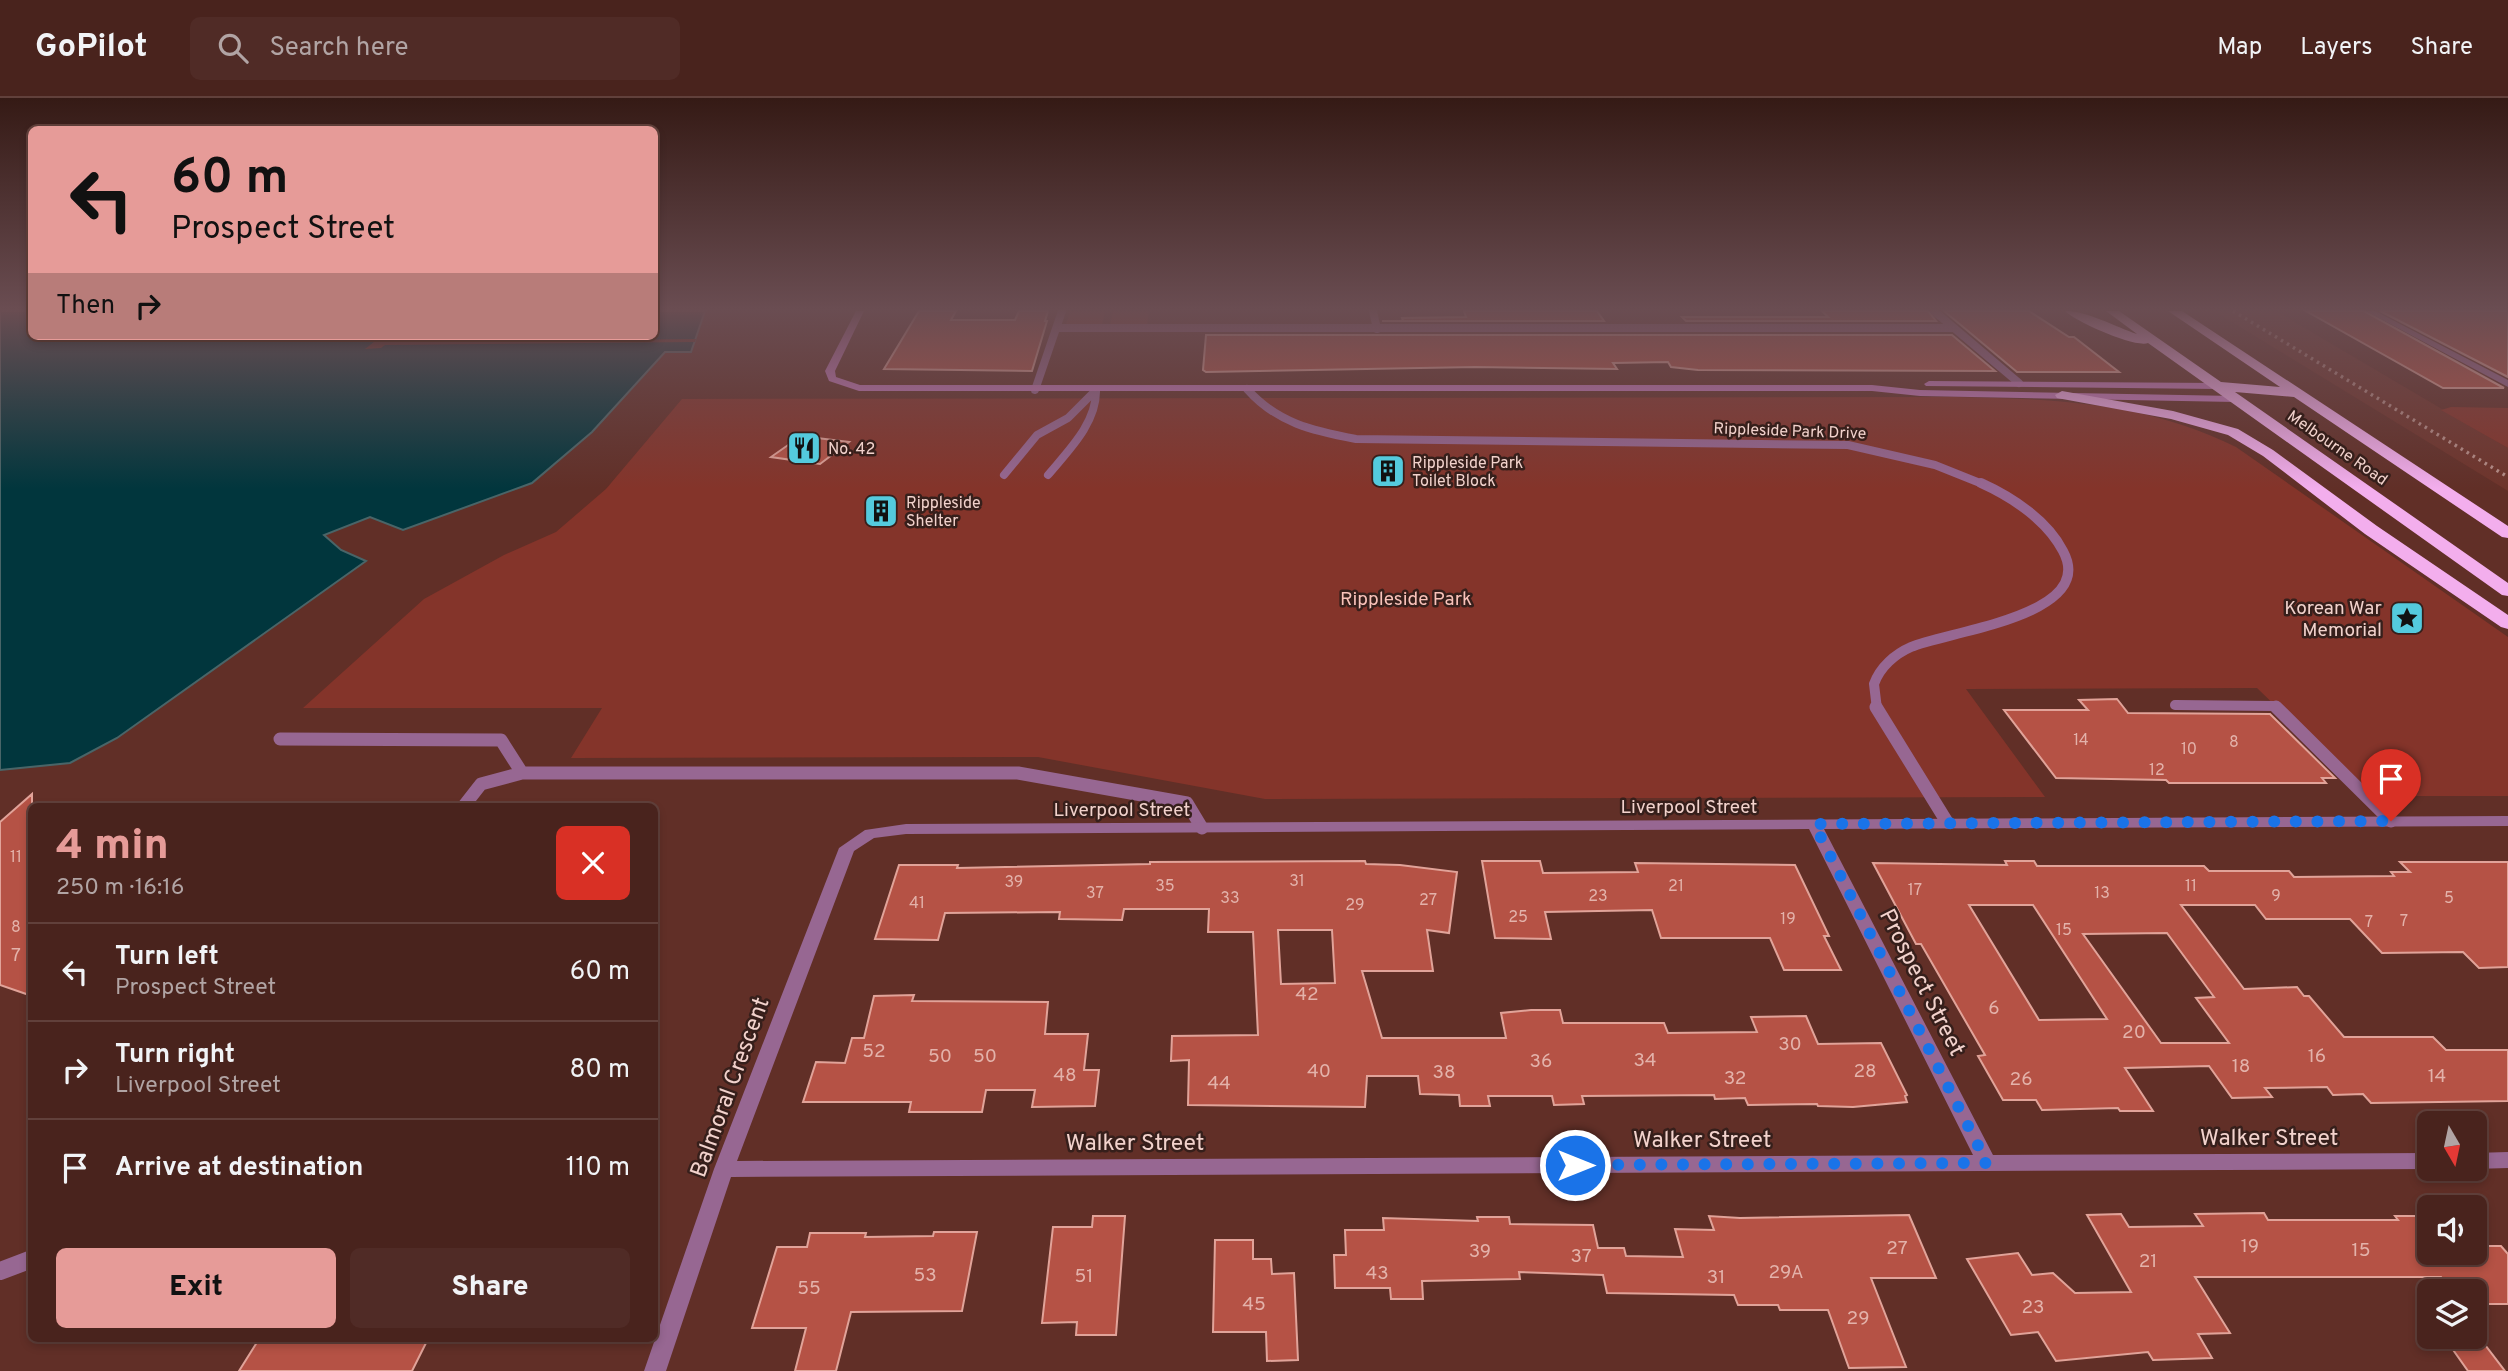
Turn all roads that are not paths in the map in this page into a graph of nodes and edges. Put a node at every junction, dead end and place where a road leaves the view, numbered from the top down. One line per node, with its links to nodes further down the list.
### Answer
1 (830, 370): 12 (street)
2 (1042, 370): 12 (lane)
3 (2004, 370): 7 (lane)
4 (2196, 370): 9 (highway, Melbourne Road)
5 (2264, 370): 14 (highway, Melbourne Road)
6 (2482, 370): 8 (street)
7 (2019, 383): 9 (street); 10 (street)
8 (2508, 384)
9 (2218, 386): 14 (highway); 16 (highway, Melbourne Road)
10 (1872, 388): 11 (street); 15 (street)
11 (1247, 389): 13 (street); 28 (lane, Rippleside Park Drive)
12 (1035, 390): 13 (street)
13 (1097, 390): 17 (lane); 18 (lane)
14 (2300, 394): 16 (highway); 19 (highway, Melbourne Road)
15 (2062, 395): 16 (street); 21 (highway)
16 (2236, 399): 20 (highway, Melbourne Road)
17 (1004, 475)
18 (1048, 475)
19 (2508, 533)
20 (2508, 591)
21 (2508, 623)
22 (2175, 705): 26 (lane)
23 (280, 739): 24 (lane)
24 (522, 773): 25 (lane); 30 (lane)
25 (466, 803)
26 (2391, 821): 27 (street, Liverpool Street); 28 (street, Liverpool Street)
27 (2508, 821)
28 (1947, 822): 29 (street, Liverpool Street)
29 (1814, 824): 30 (street, Liverpool Street); 35 (street, Prospect Street)
30 (1202, 828): 31 (street, Liverpool Street)
31 (870, 834): 36 (street, Balmoral Crescent)
32 (2508, 1160): 34 (street)
33 (2417, 1161): 35 (street, Walker Street)
34 (2487, 1161)
35 (1987, 1163): 36 (street, Walker Street)
36 (724, 1169): 39 (street, Balmoral Crescent)
37 (28, 1260): 38 (lane)
38 (0, 1271)
39 (656, 1371)

